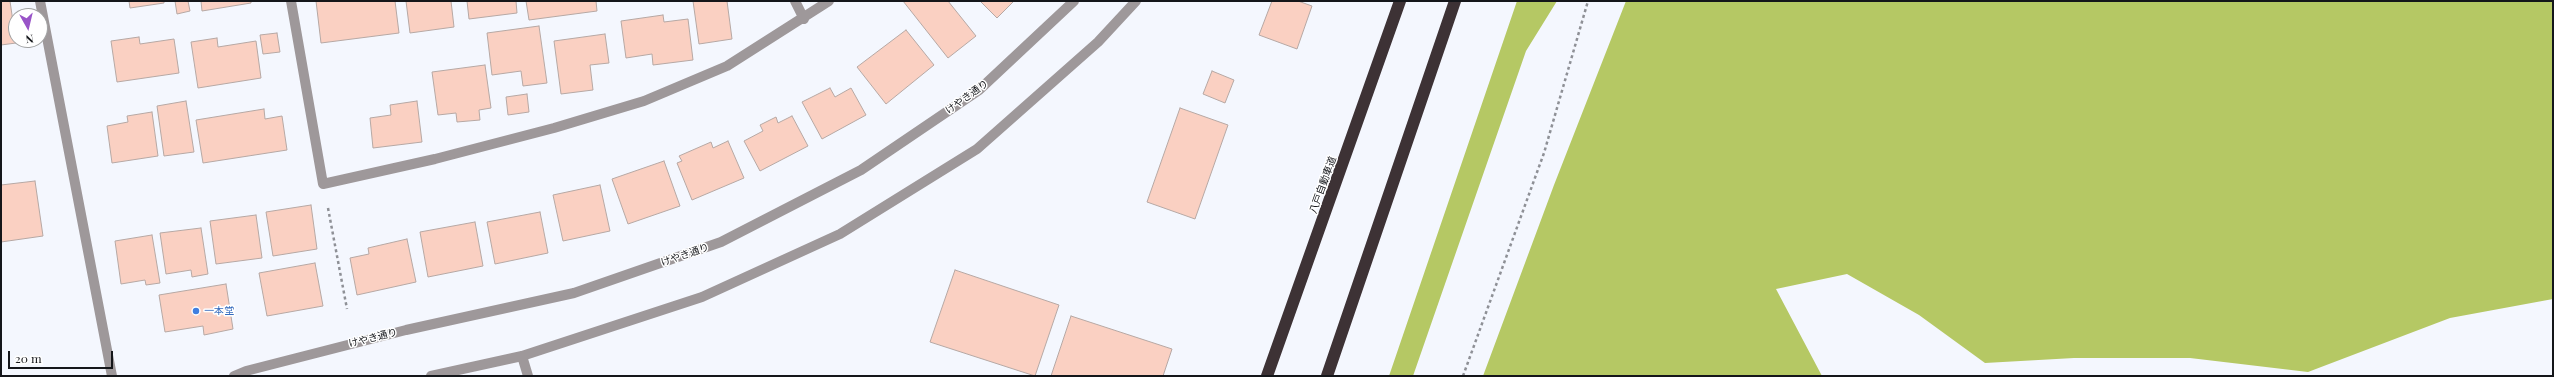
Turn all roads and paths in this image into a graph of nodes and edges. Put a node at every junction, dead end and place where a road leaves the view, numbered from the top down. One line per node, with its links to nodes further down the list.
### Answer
1 (40, 1): 14 (street)
2 (291, 1): 11 (street)
3 (795, 1): 10 (street)
4 (829, 1): 10 (street)
5 (1074, 1): 15 (street, けやき通り)
6 (1136, 1): 13 (street)
7 (1400, 1): 18 (highway, 八戸自動車道)
8 (1455, 1): 19 (highway)
9 (1588, 1): 20 (path)
10 (804, 19): 11 (street)
11 (323, 184): 12 (path)
12 (347, 309)
13 (522, 356): 16 (street); 17 (street)
14 (112, 376)
15 (234, 376)
16 (432, 376)
17 (528, 376)
18 (1267, 376)
19 (1326, 376)
20 (1463, 376)

